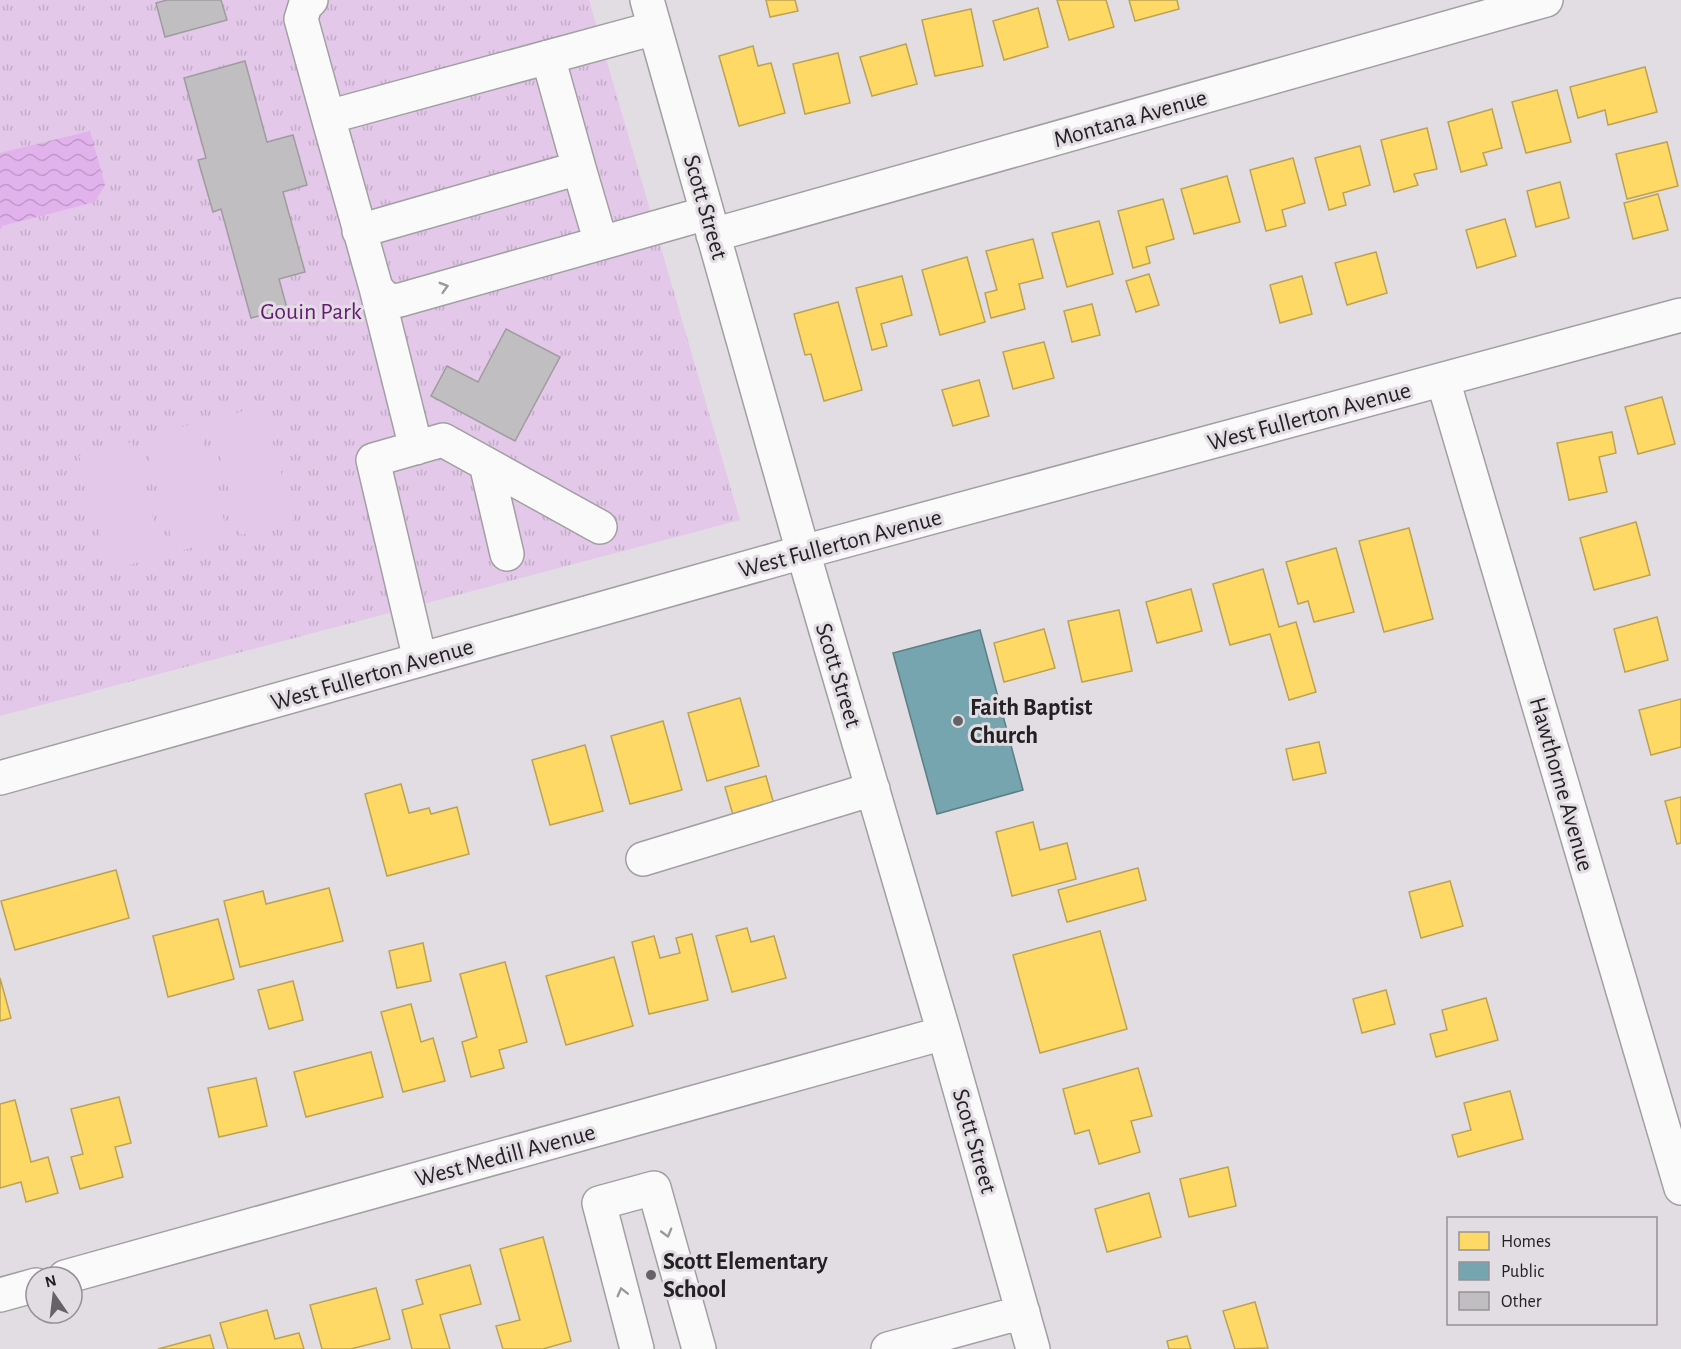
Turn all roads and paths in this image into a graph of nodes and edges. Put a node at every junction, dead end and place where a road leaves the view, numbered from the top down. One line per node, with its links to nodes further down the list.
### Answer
1 (311, 0): 5 (street)
2 (1546, 0): 7 (street, Montana Avenue)
3 (651, 14): 4 (street); 7 (street, Scott Street)
4 (548, 57): 5 (street); 6 (street)
5 (328, 117): 8 (street)
6 (579, 168): 8 (street); 9 (street)
7 (710, 224): 9 (street, Montana Avenue); 16 (street, Scott Street)
8 (359, 231): 10 (street)
9 (601, 243): 10 (street, Montana Avenue, one-way to 9)
10 (381, 294): 13 (street)
11 (1681, 315): 12 (street, West Fullerton Avenue)
12 (1443, 380): 16 (street, West Fullerton Avenue); 23 (street, Hawthorne Avenue)
13 (416, 448): 14 (street); 18 (street)
14 (486, 464): 15 (street); 17 (street)
15 (600, 526)
16 (803, 552): 18 (street, West Fullerton Avenue); 20 (street, Scott Street)
17 (507, 554)
18 (420, 660): 19 (street, West Fullerton Avenue)
19 (0, 778)
20 (873, 789): 21 (street); 22 (street, Scott Street)
21 (643, 859)
22 (944, 1033): 24 (street, West Medill Avenue); 27 (street, Scott Street)
23 (1681, 1188)
24 (84, 1271)
25 (24, 1288): 26 (street)
26 (0, 1295)
27 (1023, 1312): 30 (street); 31 (street, Scott Street)
28 (637, 1349): 29 (street, one-way to 29)
29 (699, 1349)
30 (888, 1349)
31 (1033, 1349)

